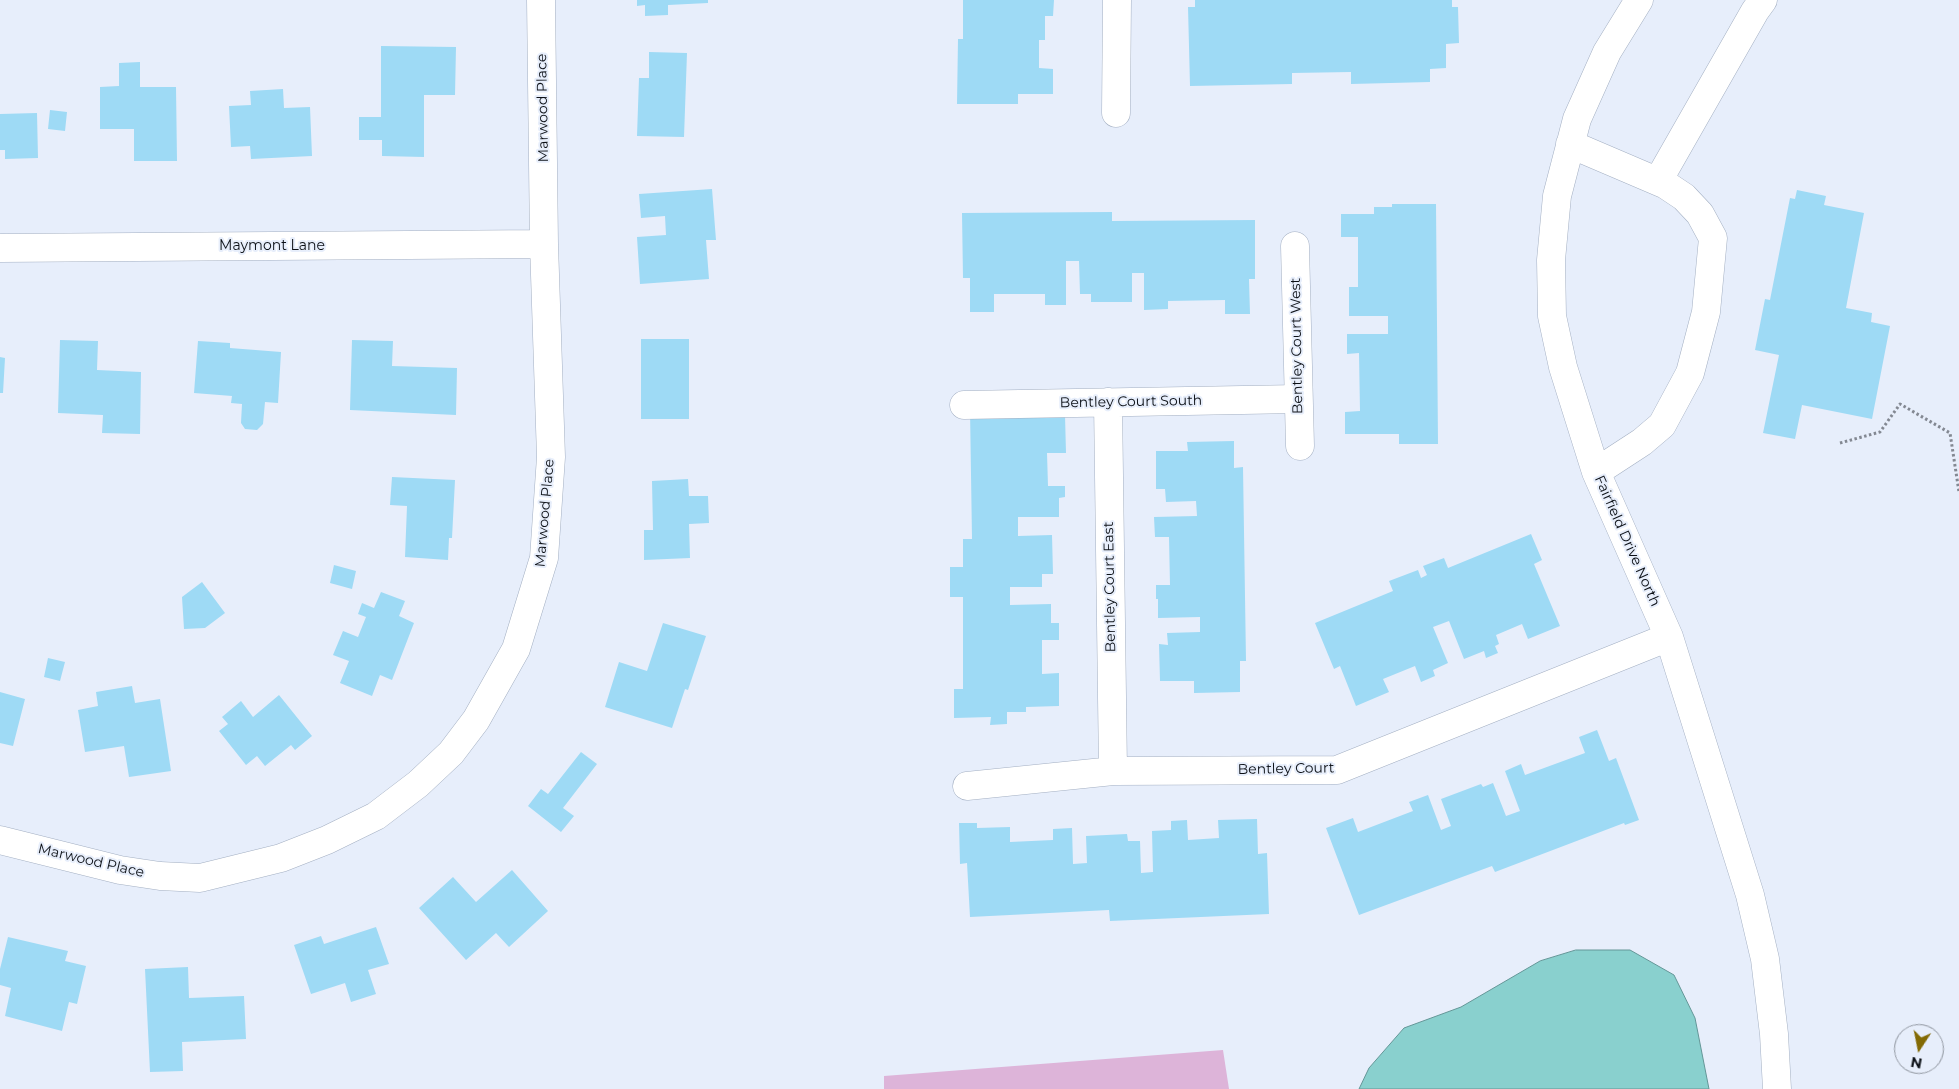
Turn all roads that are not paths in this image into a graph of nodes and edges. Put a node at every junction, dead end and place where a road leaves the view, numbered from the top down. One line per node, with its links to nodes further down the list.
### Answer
1 (541, 0): 8 (street, Marwood Place)
2 (1117, 0): 5 (street)
3 (1639, 0): 6 (street, Fairfield Drive North)
4 (1763, 0): 7 (street)
5 (1116, 113)
6 (1570, 144): 7 (street); 15 (street, Fairfield Drive North)
7 (1658, 182): 15 (street)
8 (544, 244): 10 (street, Maymont Lane); 19 (street, Marwood Place)
9 (1295, 246): 11 (street, Bentley Court West)
10 (0, 248)
11 (1298, 399): 12 (street, Bentley Court South); 14 (street, Bentley Court West)
12 (1108, 402): 13 (street, Bentley Court South); 17 (street, Bentley Court East)
13 (964, 405)
14 (1300, 446)
15 (1596, 472): 16 (street, Fairfield Drive North)
16 (1669, 636): 17 (street, Bentley Court); 20 (street, Fairfield Drive North)
17 (1113, 771): 18 (street, Bentley Court)
18 (967, 786)
19 (0, 840)
20 (1777, 1089)

